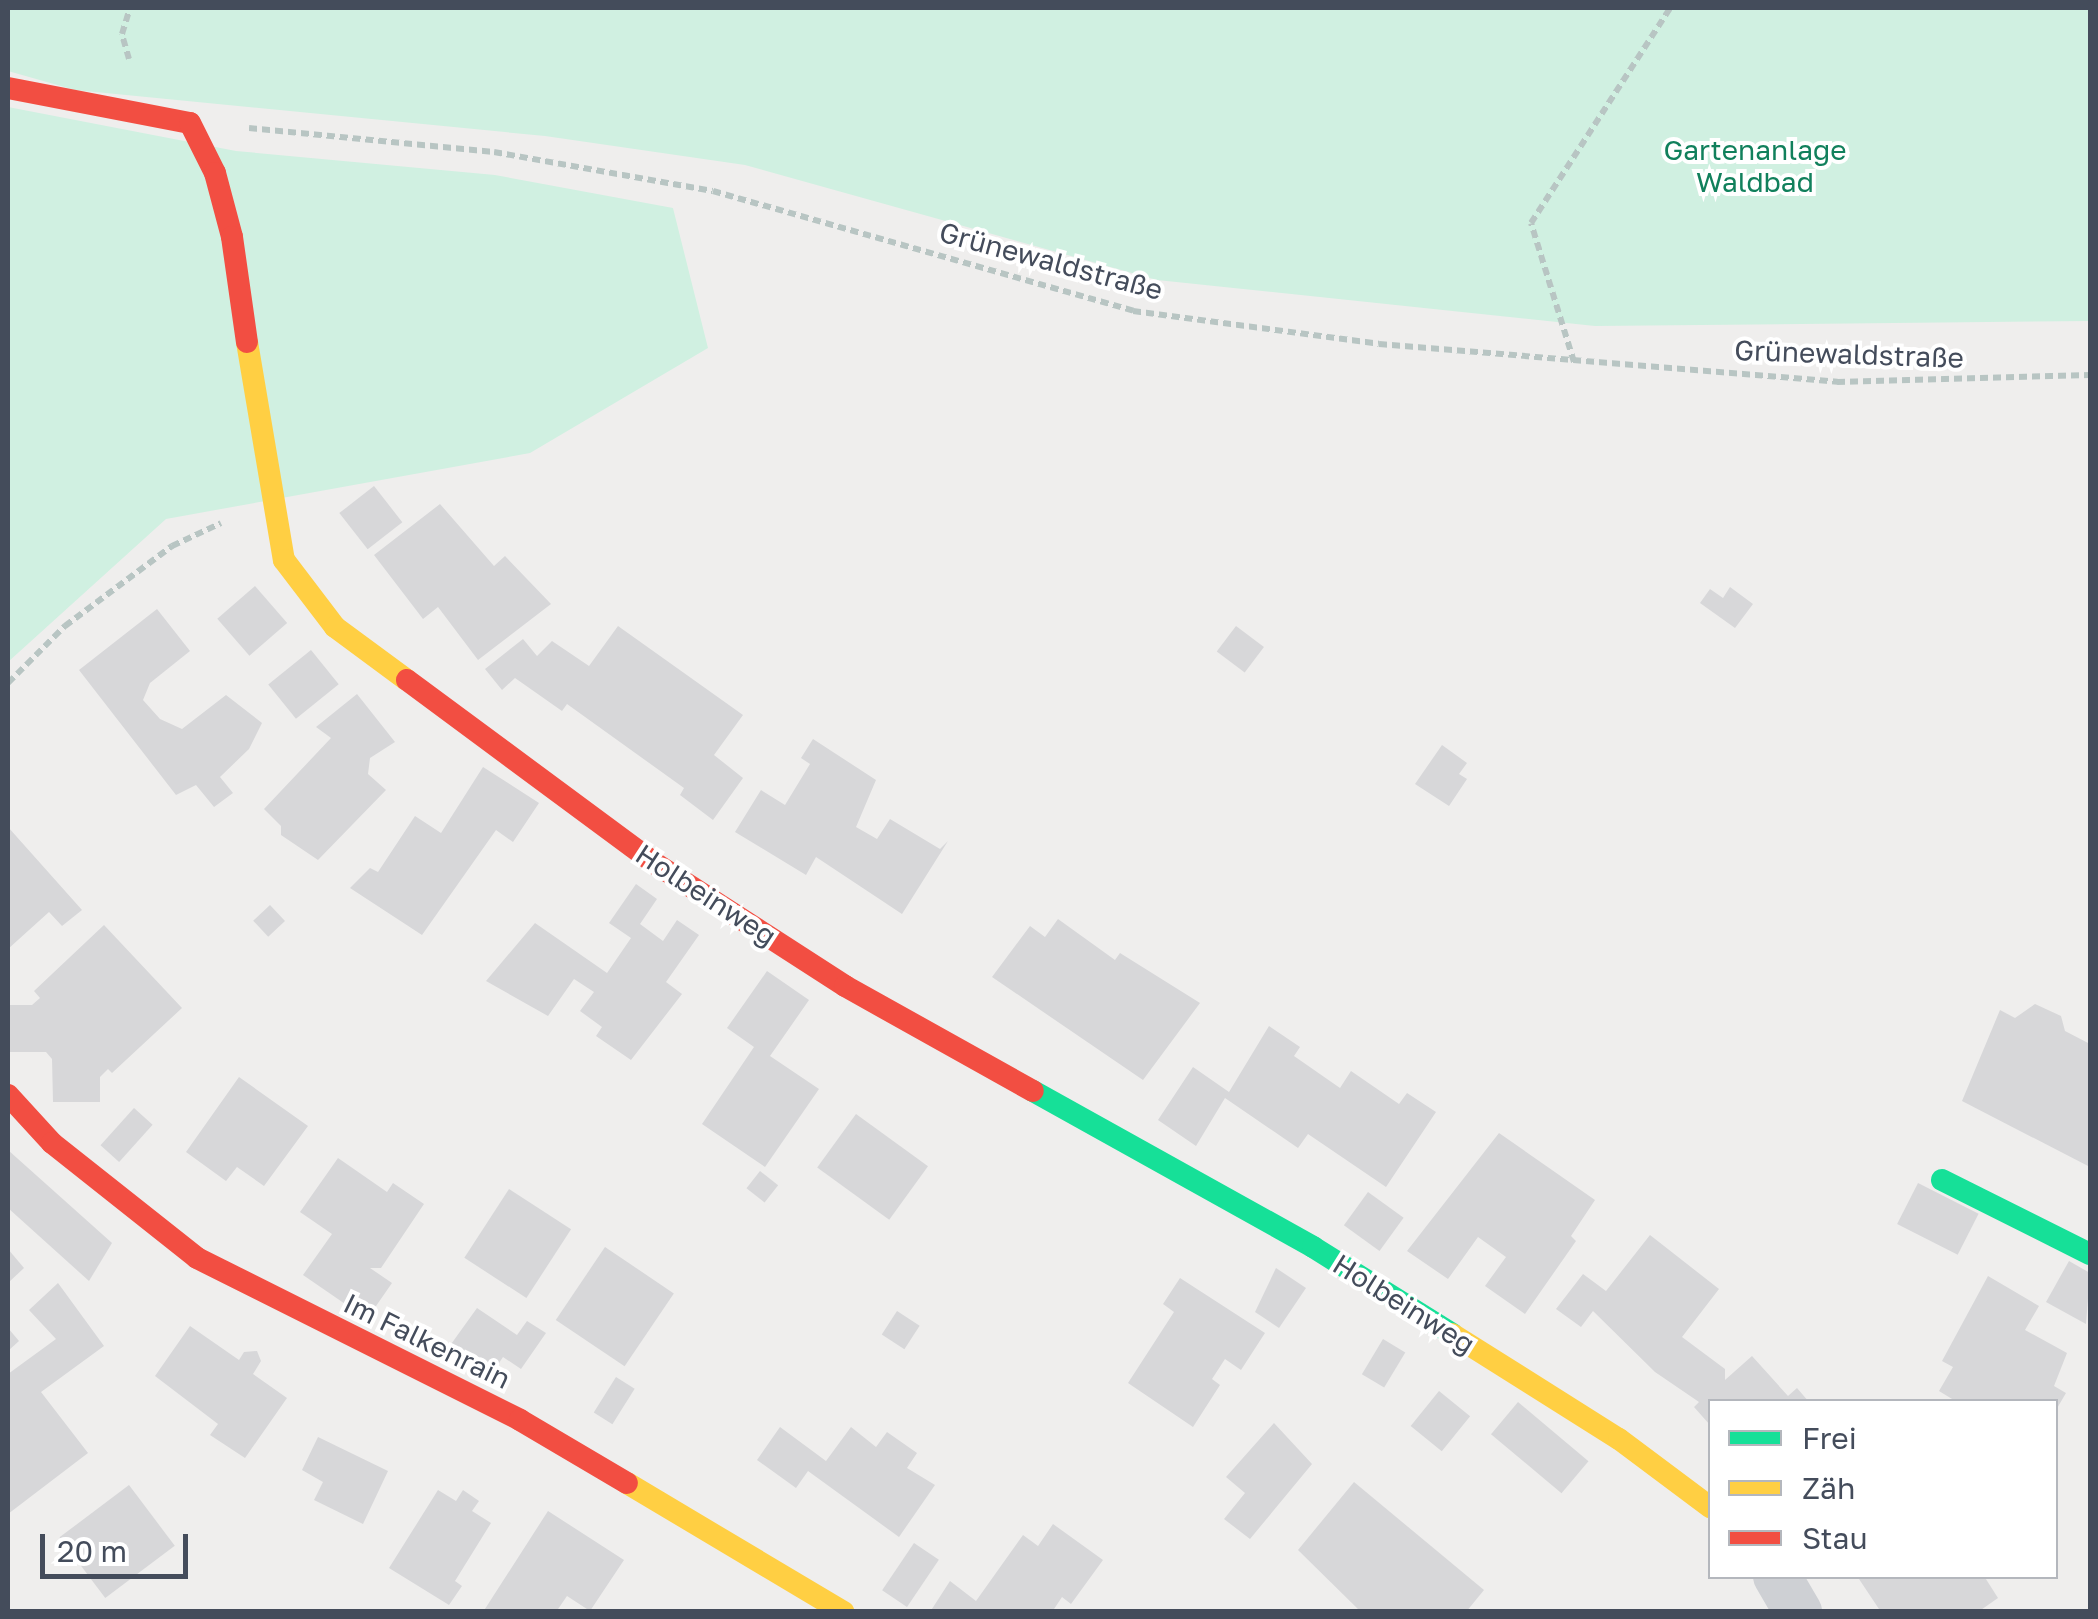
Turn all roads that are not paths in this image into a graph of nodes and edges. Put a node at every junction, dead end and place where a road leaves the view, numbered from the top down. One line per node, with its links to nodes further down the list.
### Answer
1 (8, 88): 5 (street, Holbeinweg)
2 (8, 1095): 7 (street, Im Falkenrain)
3 (1942, 1180): 4 (street)
4 (2090, 1254)
5 (1708, 1506)
6 (1778, 1579): 8 (street)
7 (843, 1612)
8 (1798, 1612)

